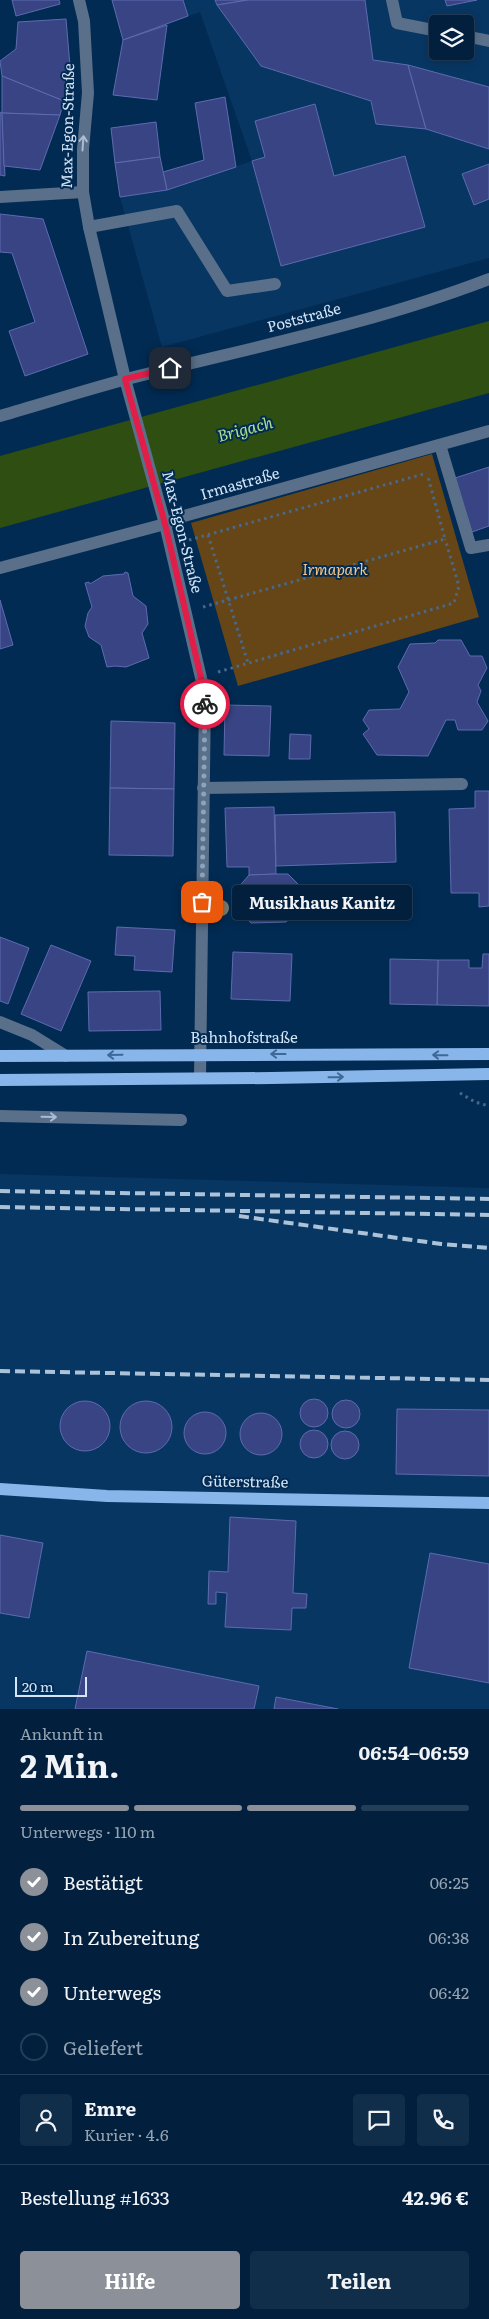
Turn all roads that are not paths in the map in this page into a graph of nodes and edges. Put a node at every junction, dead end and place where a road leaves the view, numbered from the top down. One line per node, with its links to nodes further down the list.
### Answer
1 (79, 0): 6 (street, Max-Egon-Straße, one-way to 1)
2 (392, 0): 3 (street)
3 (429, 29)
4 (474, 38): 5 (street)
5 (489, 41)
6 (83, 192): 7 (street); 8 (street, Max-Egon-Straße)
7 (0, 197)
8 (89, 227): 10 (street); 11 (street, Max-Egon-Straße)
9 (489, 279): 11 (street, Poststraße)
10 (275, 284)
11 (125, 379): 12 (street, Poststraße); 15 (street, Max-Egon-Straße)
12 (0, 416)
13 (489, 431): 14 (street, Irmastraße)
14 (440, 445): 15 (street, Irmastraße); 16 (street)
15 (165, 524): 17 (street, Irmastraße); 19 (street, Max-Egon-Straße)
16 (489, 545)
17 (0, 568)
18 (462, 784): 19 (street)
19 (203, 788): 21 (street, Max-Egon-Straße)
20 (0, 1022): 24 (street)
21 (200, 1054): 22 (main road, Bahnhofstraße, one-way to 21); 24 (main road, Bahnhofstraße, one-way to 24); 26 (street, Max-Egon-Straße)
22 (489, 1054)
23 (0, 1056): 24 (main road, Bahnhofstraße)
24 (66, 1056)
25 (489, 1074): 26 (main road, one-way to 25)
26 (200, 1078): 27 (main road)
27 (0, 1080)
28 (0, 1116): 29 (street, one-way to 29)
29 (181, 1120)
30 (0, 1489): 31 (main road, Güterstraße)
31 (489, 1503)

